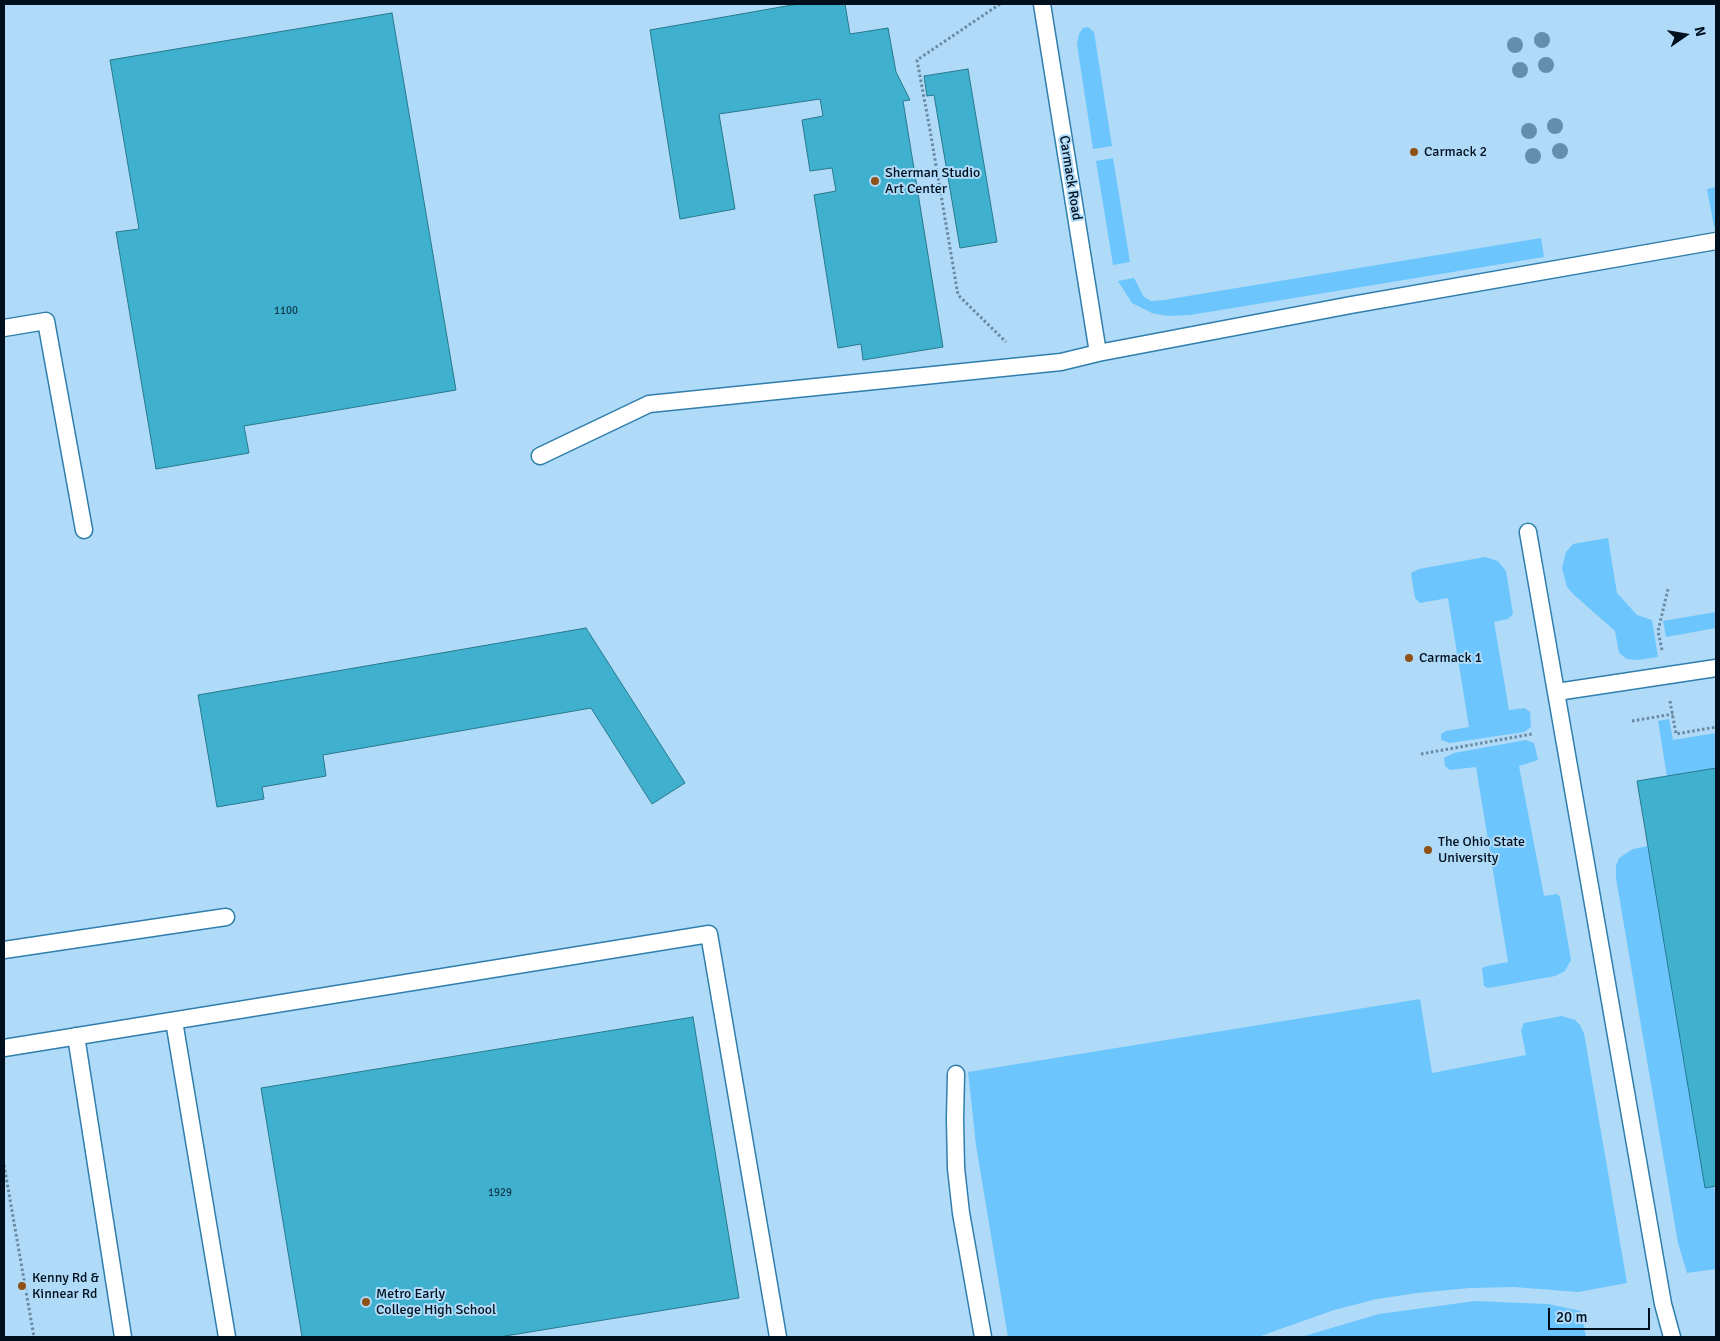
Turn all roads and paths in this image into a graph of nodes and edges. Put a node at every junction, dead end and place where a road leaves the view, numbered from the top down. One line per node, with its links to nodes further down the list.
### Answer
1 (1000, 4): 5 (path)
2 (1042, 4): 6 (lane, Carmack Road)
3 (1716, 242): 6 (lane)
4 (4, 328): 8 (lane)
5 (1013, 348)
6 (1098, 353): 7 (lane)
7 (540, 456)
8 (84, 530)
9 (1528, 532): 11 (lane)
10 (1716, 668): 11 (lane)
11 (1556, 692): 28 (lane)
12 (1673, 714): 13 (path)
13 (1632, 721)
14 (1532, 734): 15 (path)
15 (1421, 754)
16 (226, 917): 17 (lane)
17 (4, 950)
18 (174, 1021): 19 (lane); 25 (lane); 26 (lane)
19 (76, 1036): 20 (lane); 24 (lane)
20 (4, 1048)
21 (956, 1074): 27 (lane)
22 (4, 1165): 23 (path)
23 (34, 1337)
24 (123, 1337)
25 (227, 1337)
26 (778, 1337)
27 (983, 1337)
28 (1672, 1337)

